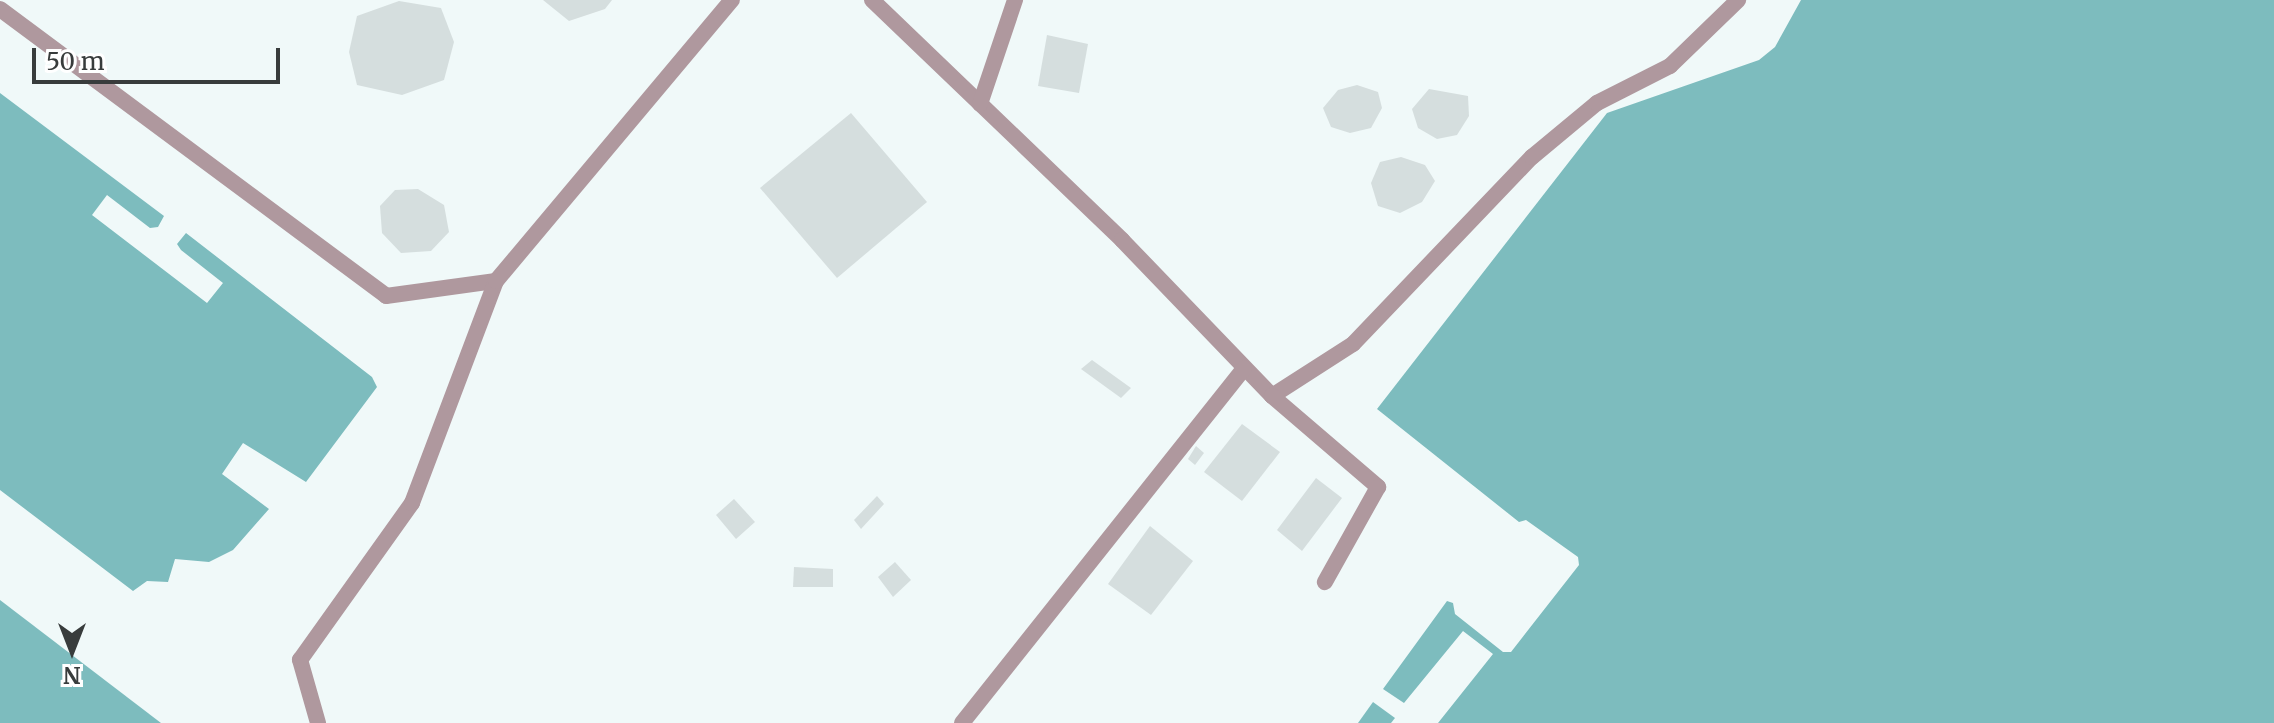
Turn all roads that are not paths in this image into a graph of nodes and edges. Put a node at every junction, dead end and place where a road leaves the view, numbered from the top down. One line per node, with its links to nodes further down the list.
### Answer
1 (732, 0): 7 (lane)
2 (872, 0): 6 (lane)
3 (1015, 0): 6 (lane)
4 (1738, 0): 9 (lane)
5 (0, 9): 7 (lane)
6 (980, 104): 8 (lane)
7 (496, 281): 11 (lane)
8 (1244, 368): 9 (lane); 12 (lane)
9 (1272, 396): 10 (lane)
10 (1325, 582)
11 (318, 723)
12 (962, 723)

